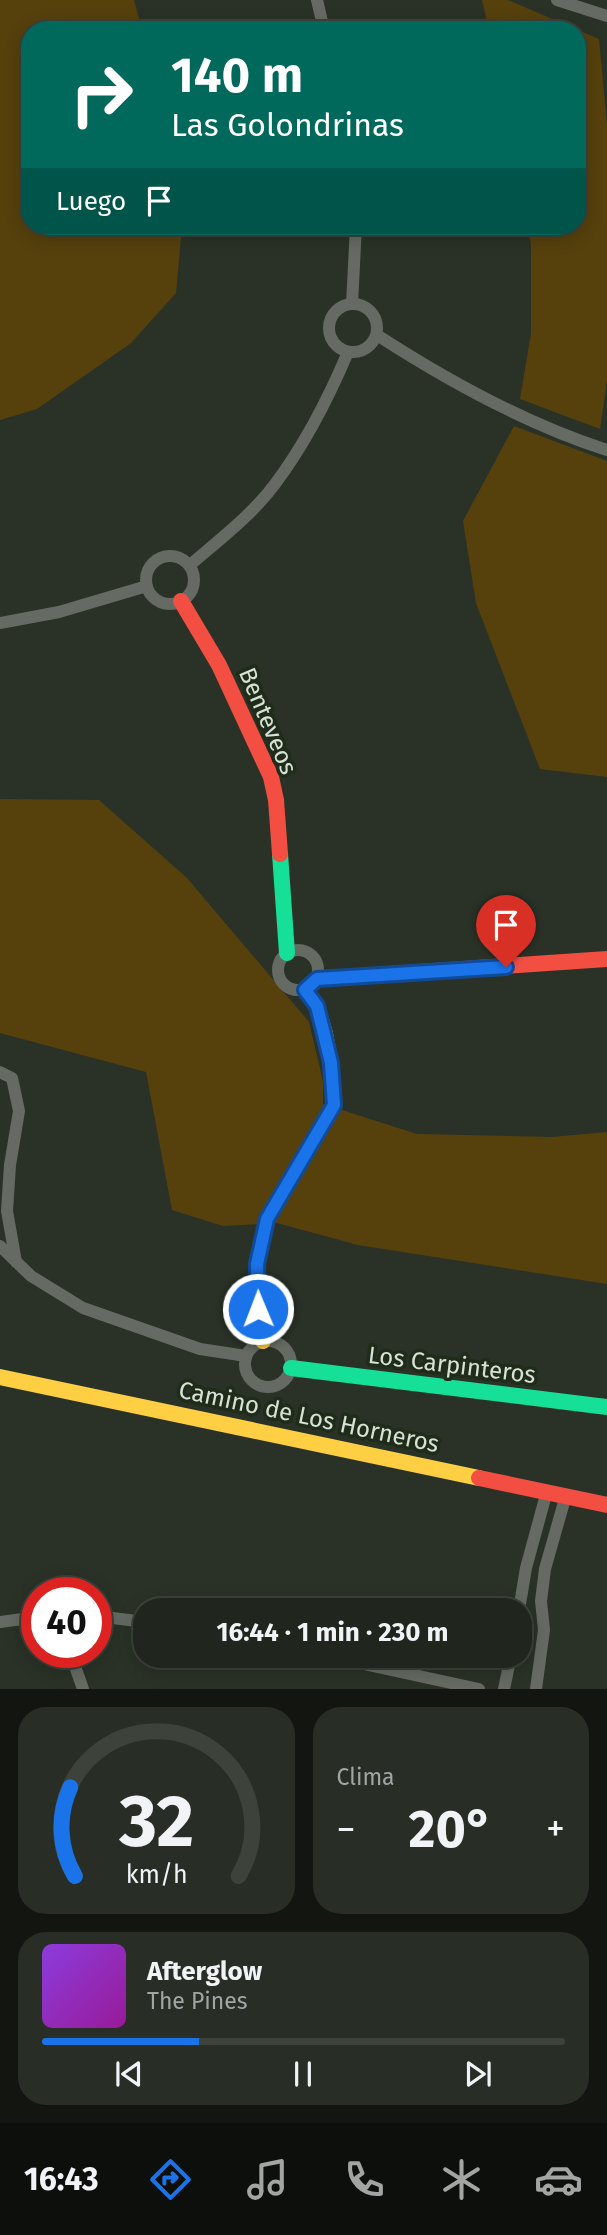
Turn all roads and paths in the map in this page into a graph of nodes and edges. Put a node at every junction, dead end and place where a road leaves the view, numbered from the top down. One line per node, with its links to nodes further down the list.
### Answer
1 (317, 0): 4 (street)
2 (557, 0): 3 (street)
3 (607, 16)
4 (322, 21)
5 (356, 235): 6 (street)
6 (352, 304): 7 (street); 8 (street)
7 (377, 335): 8 (street); 9 (street)
8 (348, 352): 10 (street)
9 (607, 450)
10 (190, 565): 11 (street); 12 (street)
11 (147, 586): 12 (street); 13 (street)
12 (181, 601): 14 (street, Benteveos)
13 (0, 623)
14 (287, 953): 16 (street); 16 (street, Benteveos)
15 (607, 959): 16 (street)
16 (311, 984): 20 (street)
17 (0, 1072): 19 (street)
18 (0, 1246): 19 (street)
19 (16, 1262): 21 (street)
20 (263, 1341): 21 (street); 22 (street)
21 (246, 1356): 22 (street)
22 (291, 1368): 24 (street, Los Carpinteros)
23 (0, 1377): 25 (street, Camino de Los Horneros)
24 (607, 1407)
25 (547, 1492): 26 (street, Camino de Los Horneros); 28 (street)
26 (566, 1495): 27 (street, Camino de Los Horneros); 39 (street)
27 (607, 1505)
28 (521, 1598)
29 (112, 1618): 31 (street)
30 (21, 1619): 32 (street)
31 (133, 1621)
32 (0, 1622)
33 (76, 1668): 36 (street)
34 (382, 1668): 37 (street)
35 (508, 1668): 38 (street)
36 (83, 1689)
37 (479, 1689)
38 (504, 1689)
39 (536, 1689)

